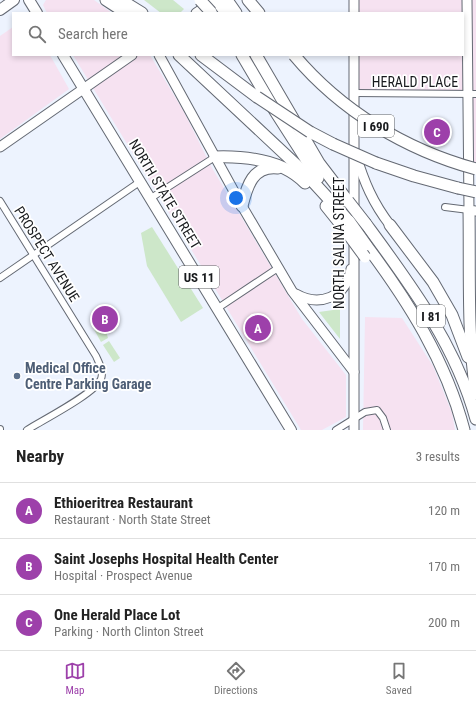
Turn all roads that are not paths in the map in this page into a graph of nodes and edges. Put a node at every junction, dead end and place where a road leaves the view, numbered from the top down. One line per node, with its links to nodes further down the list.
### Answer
1 (14, 0): 11 (main road)
2 (29, 0): 12 (main road)
3 (106, 0): 13 (highway)
4 (121, 0): 14 (highway)
5 (133, 0): 15 (highway)
6 (200, 0): 10 (highway, bridge)
7 (248, 0): 19 (highway)
8 (354, 0): 20 (main road)
9 (467, 0): 32 (main road)
10 (218, 4): 16 (main road); 17 (highway); 18 (highway)
11 (0, 10)
12 (36, 12)
13 (124, 12)
14 (140, 12)
15 (147, 12)
16 (198, 12)
17 (225, 12)
18 (234, 12)
19 (258, 12)
20 (354, 12)
21 (64, 56): 30 (main road, NORTH STATE STREET / US 11)
22 (131, 56): 30 (main road)
23 (160, 56): 35 (main road)
24 (180, 56): 46 (highway)
25 (201, 56): 39 (highway, I 690, bridge)
26 (243, 56): 46 (highway, I 81)
27 (258, 56): 60 (highway, I 81, bridge)
28 (295, 56): 37 (highway, I 690, bridge)
29 (354, 56): 31 (main road, NORTH SALINA STREET)
30 (84, 89): 34 (main road); 38 (main road, NORTH STATE STREET / US 11)
31 (354, 93): 32 (street, HERALD PLACE); 33 (main road, NORTH SALINA STREET)
32 (472, 94): 44 (main road)
33 (353, 144): 45 (main road); 47 (main road, NORTH SALINA STREET)
34 (0, 147)
35 (215, 157): 36 (highway); 40 (street); 42 (main road)
36 (286, 168): 42 (highway); 46 (highway)
37 (476, 169)
38 (141, 181): 40 (main road, NORTH STATE STREET / US 11); 48 (street)
39 (476, 192)
40 (151, 198): 54 (main road, NORTH STATE STREET / US 11)
41 (0, 201): 48 (street, PROSPECT AVENUE)
42 (242, 206): 50 (main road)
43 (445, 207): 44 (street)
44 (472, 210): 52 (highway)
45 (390, 225): 56 (highway)
46 (347, 226): 55 (highway, I 81, bridge); 55 (highway, bridge)
47 (354, 250): 53 (main road); 57 (main road, NORTH SALINA STREET)
48 (34, 254): 51 (street); 61 (street, PROSPECT AVENUE)
49 (476, 262): 52 (highway)
50 (278, 268): 53 (main road); 54 (street)
51 (0, 278)
52 (470, 284): 56 (highway)
53 (292, 291): 57 (main road)
54 (218, 308): 62 (main road, NORTH STATE STREET / US 11)
55 (410, 309): 66 (highway, I 81)
56 (472, 369): 58 (highway)
57 (354, 372): 59 (main road, NORTH SALINA STREET)
58 (476, 394)
59 (354, 419): 63 (street); 64 (main road, NORTH SALINA STREET); 65 (street)
60 (476, 419)
61 (27, 430)
62 (291, 430)
63 (336, 430)
64 (354, 430)
65 (387, 430)
66 (464, 430)

